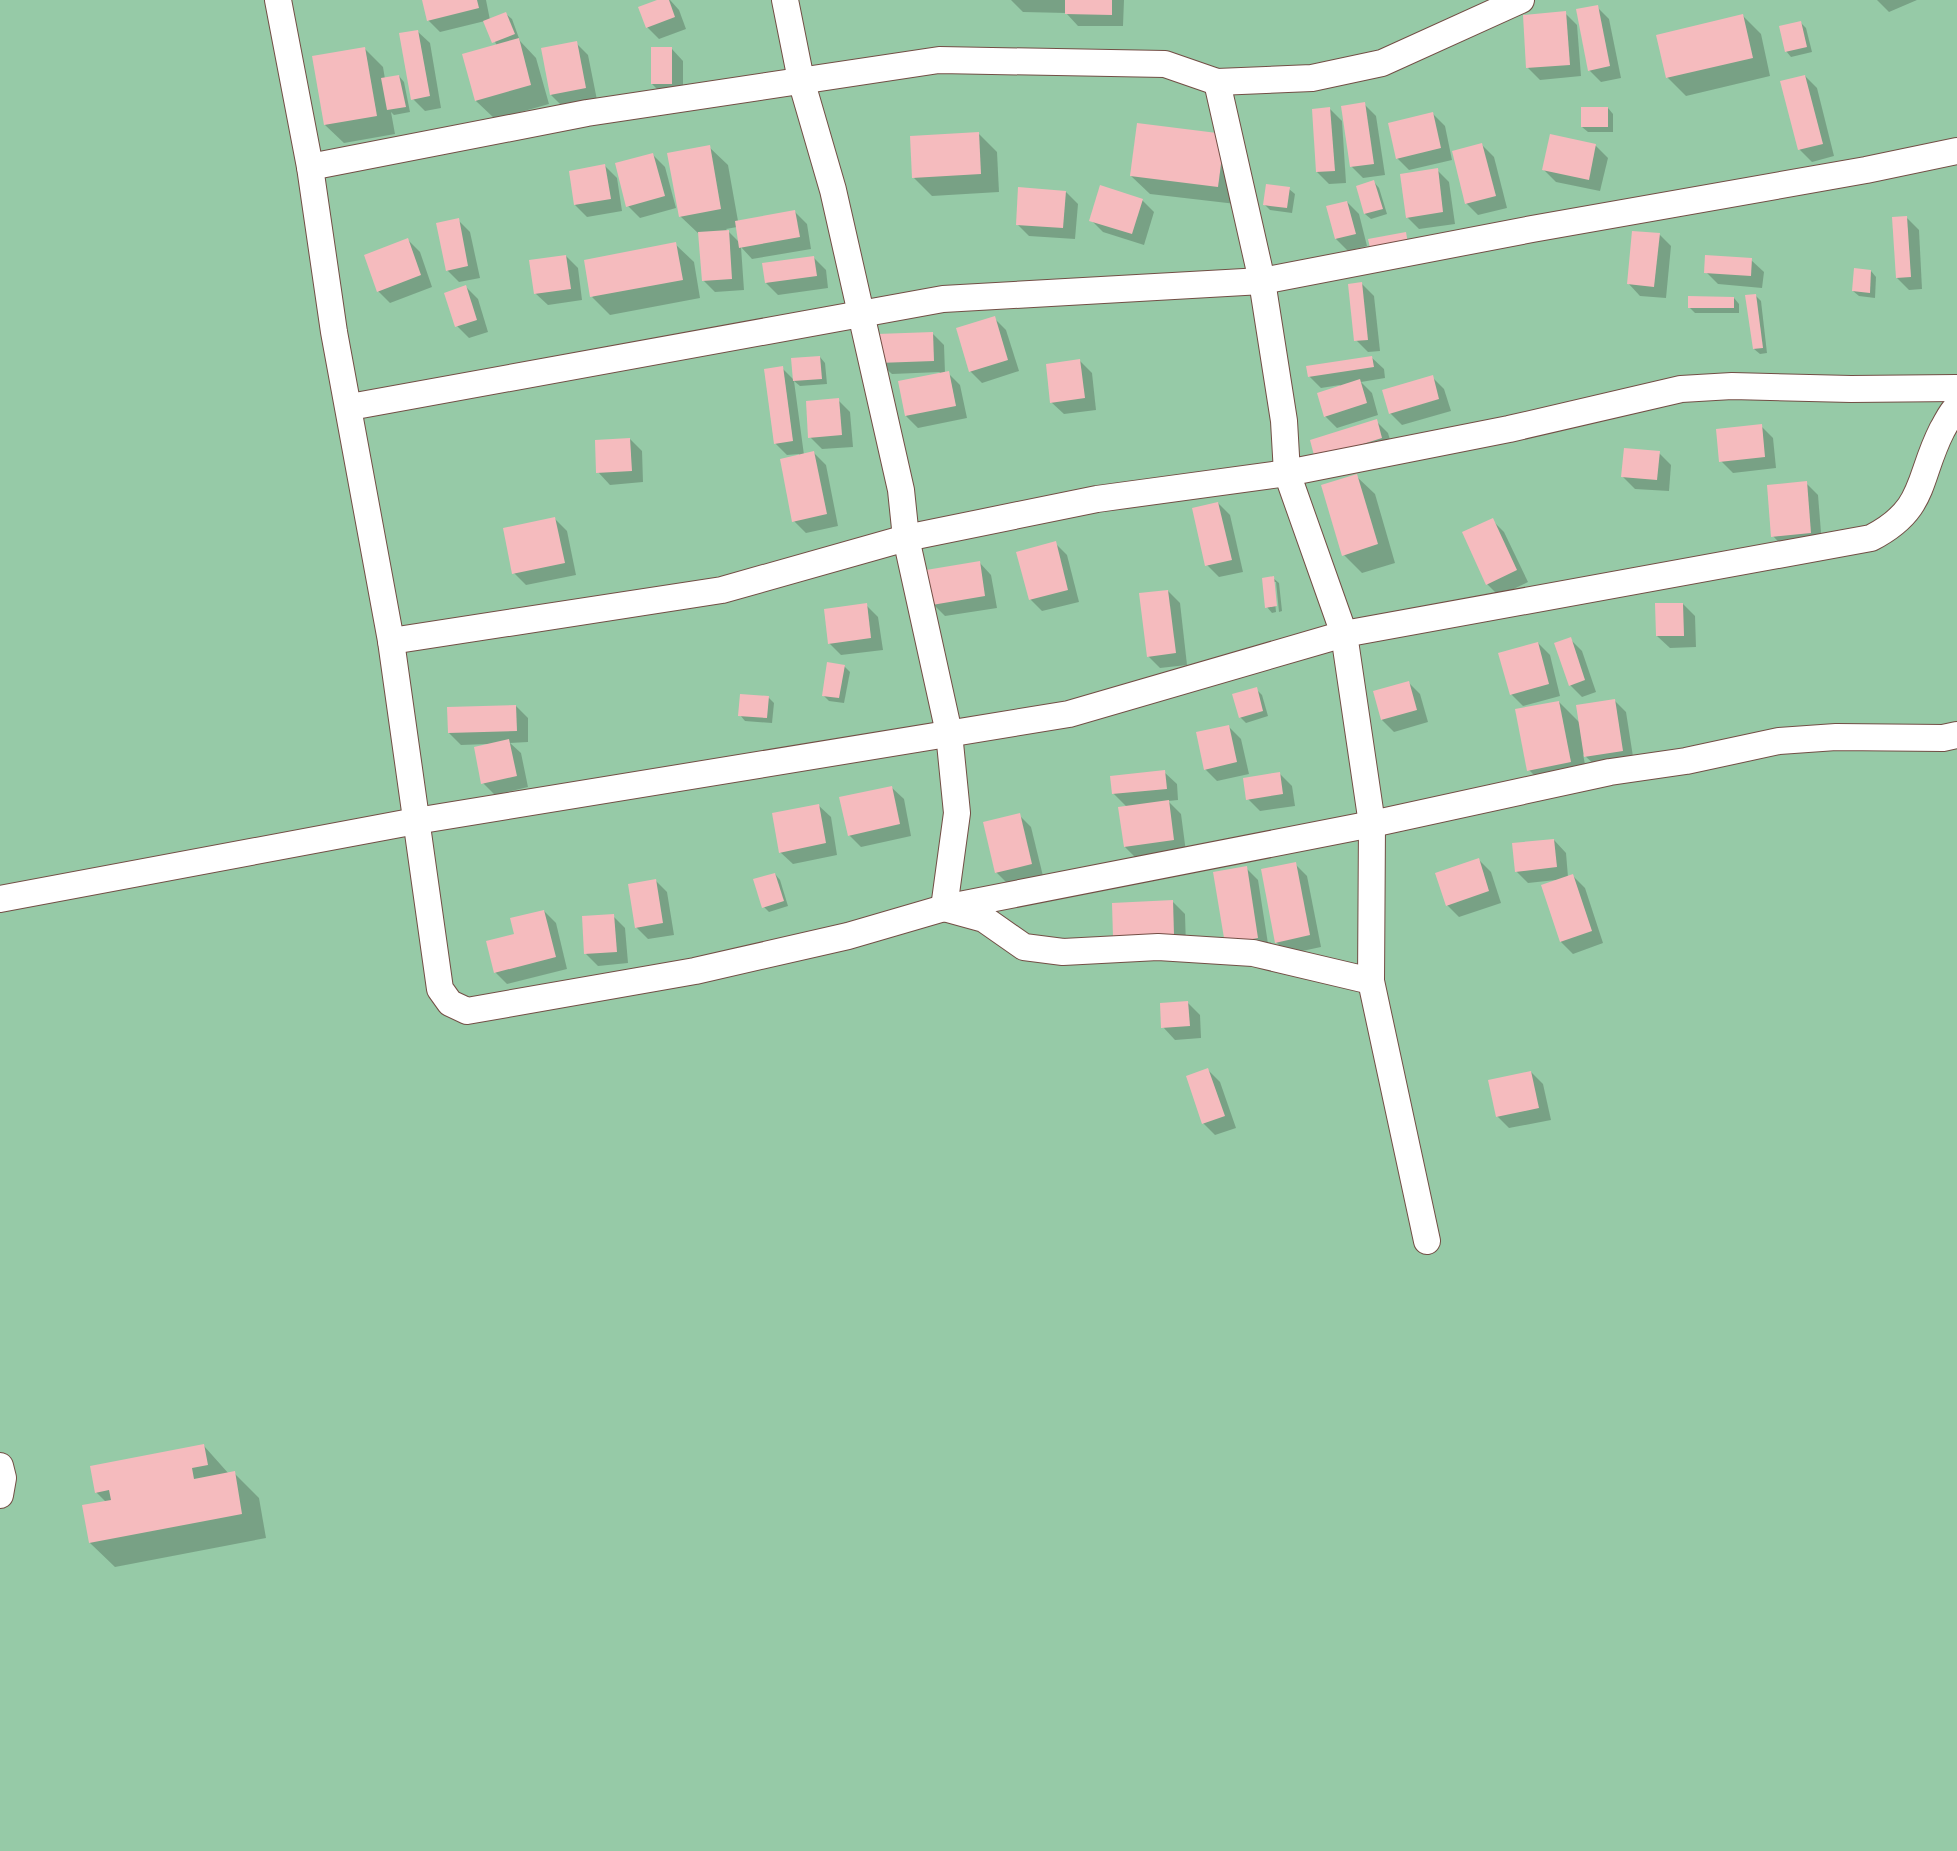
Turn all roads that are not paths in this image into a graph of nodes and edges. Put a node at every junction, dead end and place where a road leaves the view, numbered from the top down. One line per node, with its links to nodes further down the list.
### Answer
1 (278, 0): 7 (street)
2 (785, 0): 4 (street)
3 (1521, 0): 5 (street)
4 (801, 80): 5 (street); 7 (street); 9 (street)
5 (1217, 82): 8 (street)
6 (1957, 151): 8 (street)
7 (310, 167): 12 (street)
8 (1262, 281): 9 (street); 13 (street)
9 (860, 314): 12 (street); 14 (street)
10 (1957, 388): 13 (street)
11 (1957, 407): 15 (street)
12 (350, 408): 16 (street)
13 (1287, 473): 14 (street); 15 (street)
14 (906, 537): 16 (street); 17 (street)
15 (1344, 634): 17 (street); 20 (street)
16 (391, 641): 19 (street)
17 (949, 733): 19 (street); 22 (street)
18 (1957, 735): 20 (street)
19 (416, 821): 21 (street); 22 (street)
20 (1372, 824): 22 (street); 23 (street)
21 (0, 899)
22 (944, 908): 23 (street)
23 (1371, 981): 24 (street)
24 (1427, 1241)
25 (0, 1466): 26 (street)
26 (0, 1495)

